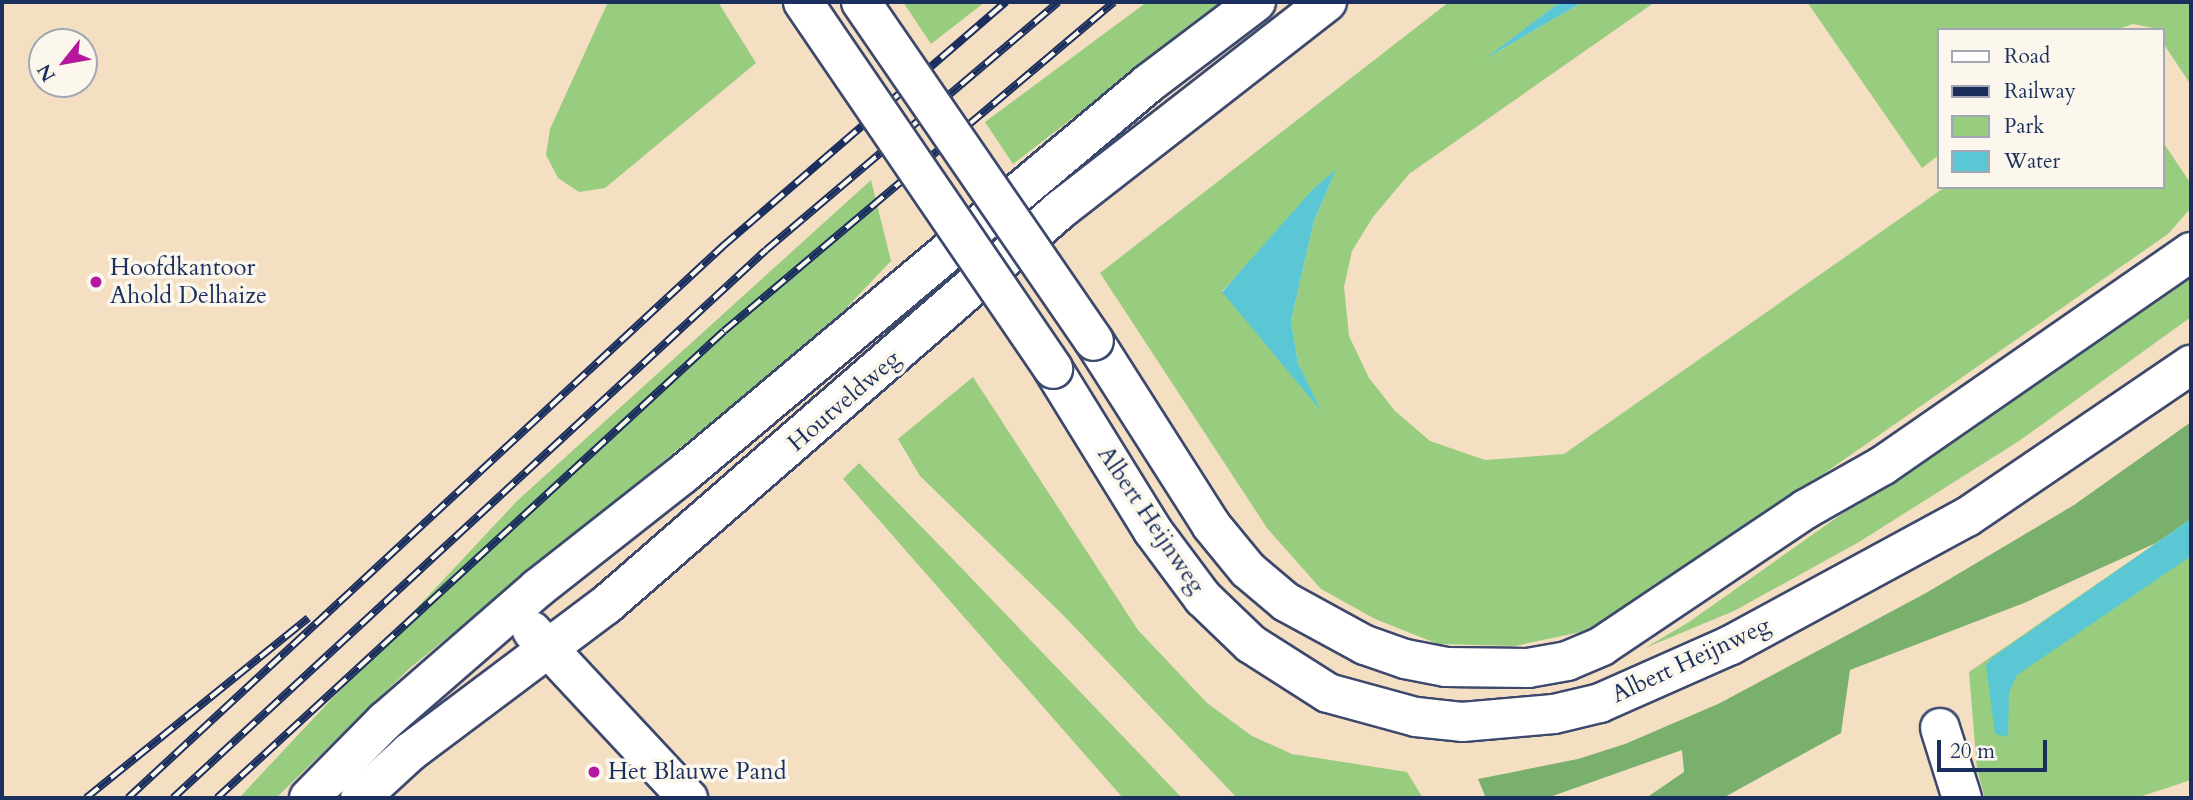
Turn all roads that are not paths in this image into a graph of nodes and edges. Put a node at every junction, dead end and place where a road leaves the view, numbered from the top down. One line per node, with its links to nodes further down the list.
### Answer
1 (803, 2): 6 (main road, Albert Heijnweg, bridge)
2 (861, 2): 5 (main road, Albert Heijnweg, bridge)
3 (1256, 2): 7 (main road, Houtveldweg)
4 (1326, 2): 8 (main road, Houtveldweg)
5 (2191, 252)
6 (2191, 365)
7 (513, 609): 8 (main road); 10 (main road, Houtveldweg)
8 (548, 649): 11 (main road, Houtveldweg); 12 (main road)
9 (1940, 728): 13 (main road)
10 (309, 798)
11 (360, 798)
12 (688, 798)
13 (1962, 798)

